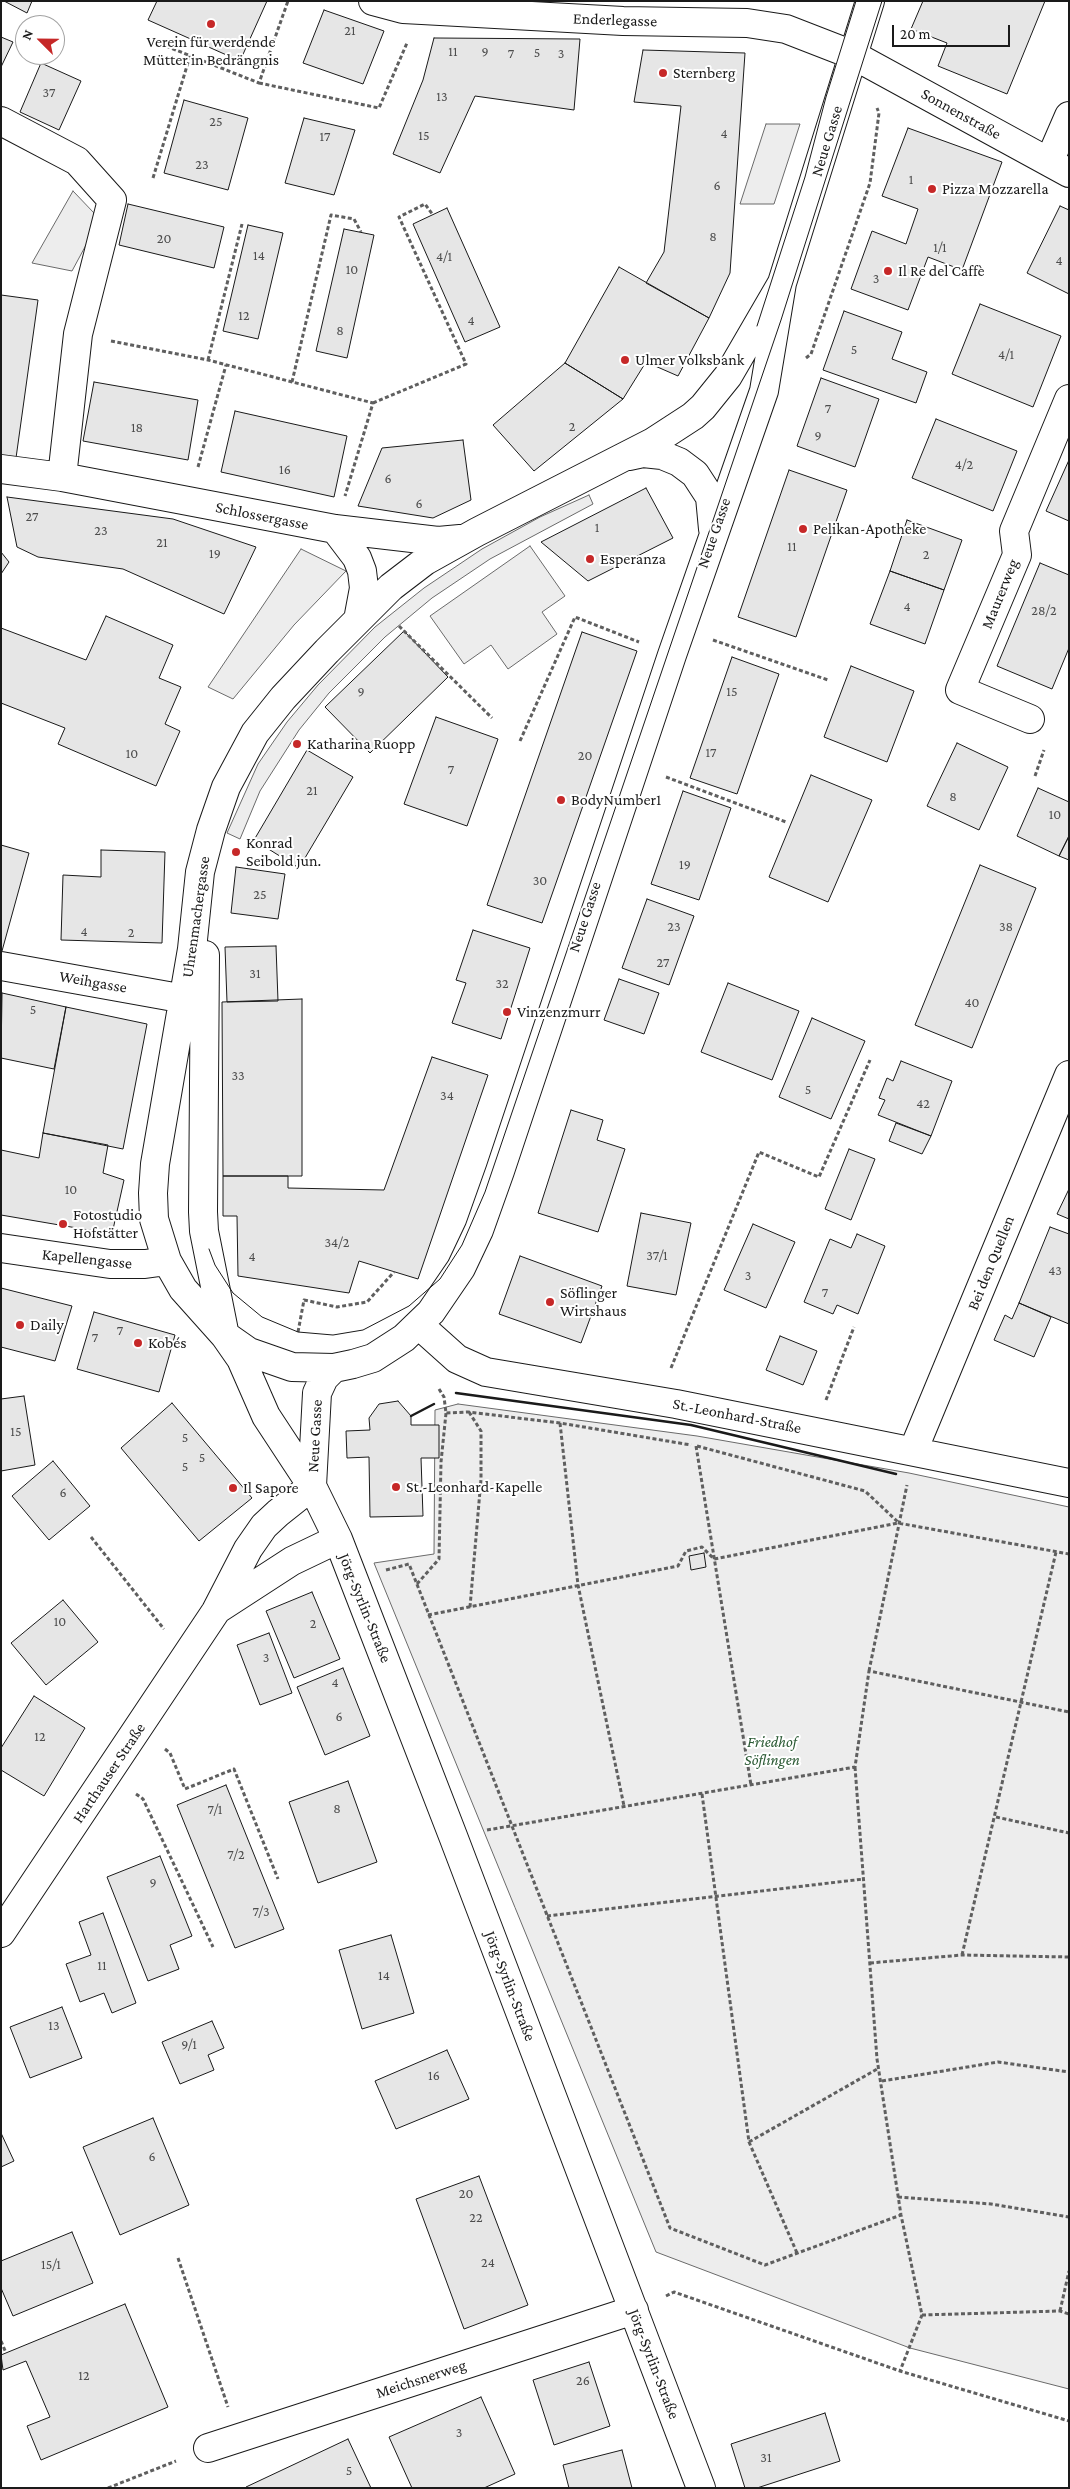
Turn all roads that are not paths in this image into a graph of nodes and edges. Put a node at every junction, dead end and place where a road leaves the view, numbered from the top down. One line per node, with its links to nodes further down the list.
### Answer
1 (373, 1): 3 (street, Enderlegasse)
2 (870, 1): 3 (street, Neue Gasse)
3 (853, 55): 6 (street, Sonnenstraße); 7 (street, Neue Gasse)
4 (1069, 116): 6 (street)
5 (1, 121): 13 (street)
6 (1059, 167)
7 (782, 283): 8 (street, Neue Gasse); 16 (street, Neue Gasse)
8 (757, 326): 10 (street); 11 (street, Neue Gasse)
9 (1069, 399): 18 (street, Maurerweg)
10 (653, 453): 11 (street); 16 (street); 25 (street)
11 (619, 459): 15 (street, Schlossergasse)
12 (1, 469): 13 (street, Schlossergasse)
13 (62, 477): 14 (street, Schlossergasse)
14 (335, 529): 15 (street, Schlossergasse); 17 (street)
15 (453, 545): 17 (street, Uhrenmachergasse)
16 (708, 550): 24 (street, Neue Gasse)
17 (358, 620): 20 (street, Uhrenmachergasse)
18 (1030, 719)
19 (1, 966): 20 (street, Weihgasse)
20 (185, 999): 23 (street, Uhrenmachergasse)
21 (1069, 1075): 27 (street, Bei den Quellen)
22 (1, 1248): 23 (street, Kapellengasse)
23 (166, 1261): 25 (street)
24 (419, 1325): 26 (street, Neue Gasse); 27 (street, St.-Leonhard-Straße)
25 (225, 1336): 26 (street); 29 (street)
26 (334, 1368): 29 (street, Neue Gasse)
27 (913, 1451): 28 (street, St.-Leonhard-Straße)
28 (1069, 1483)
29 (312, 1486): 30 (street, Jörg-Syrlin-Straße); 31 (street, Harthauser Straße)
30 (338, 1539): 31 (street, Harthauser Straße); 33 (street, Jörg-Syrlin-Straße)
31 (216, 1611): 32 (street, Harthauser Straße)
32 (1, 1933)
33 (634, 2310): 34 (street, Meichsnerweg); 35 (street, Jörg-Syrlin-Straße)
34 (208, 2448)
35 (701, 2488)

